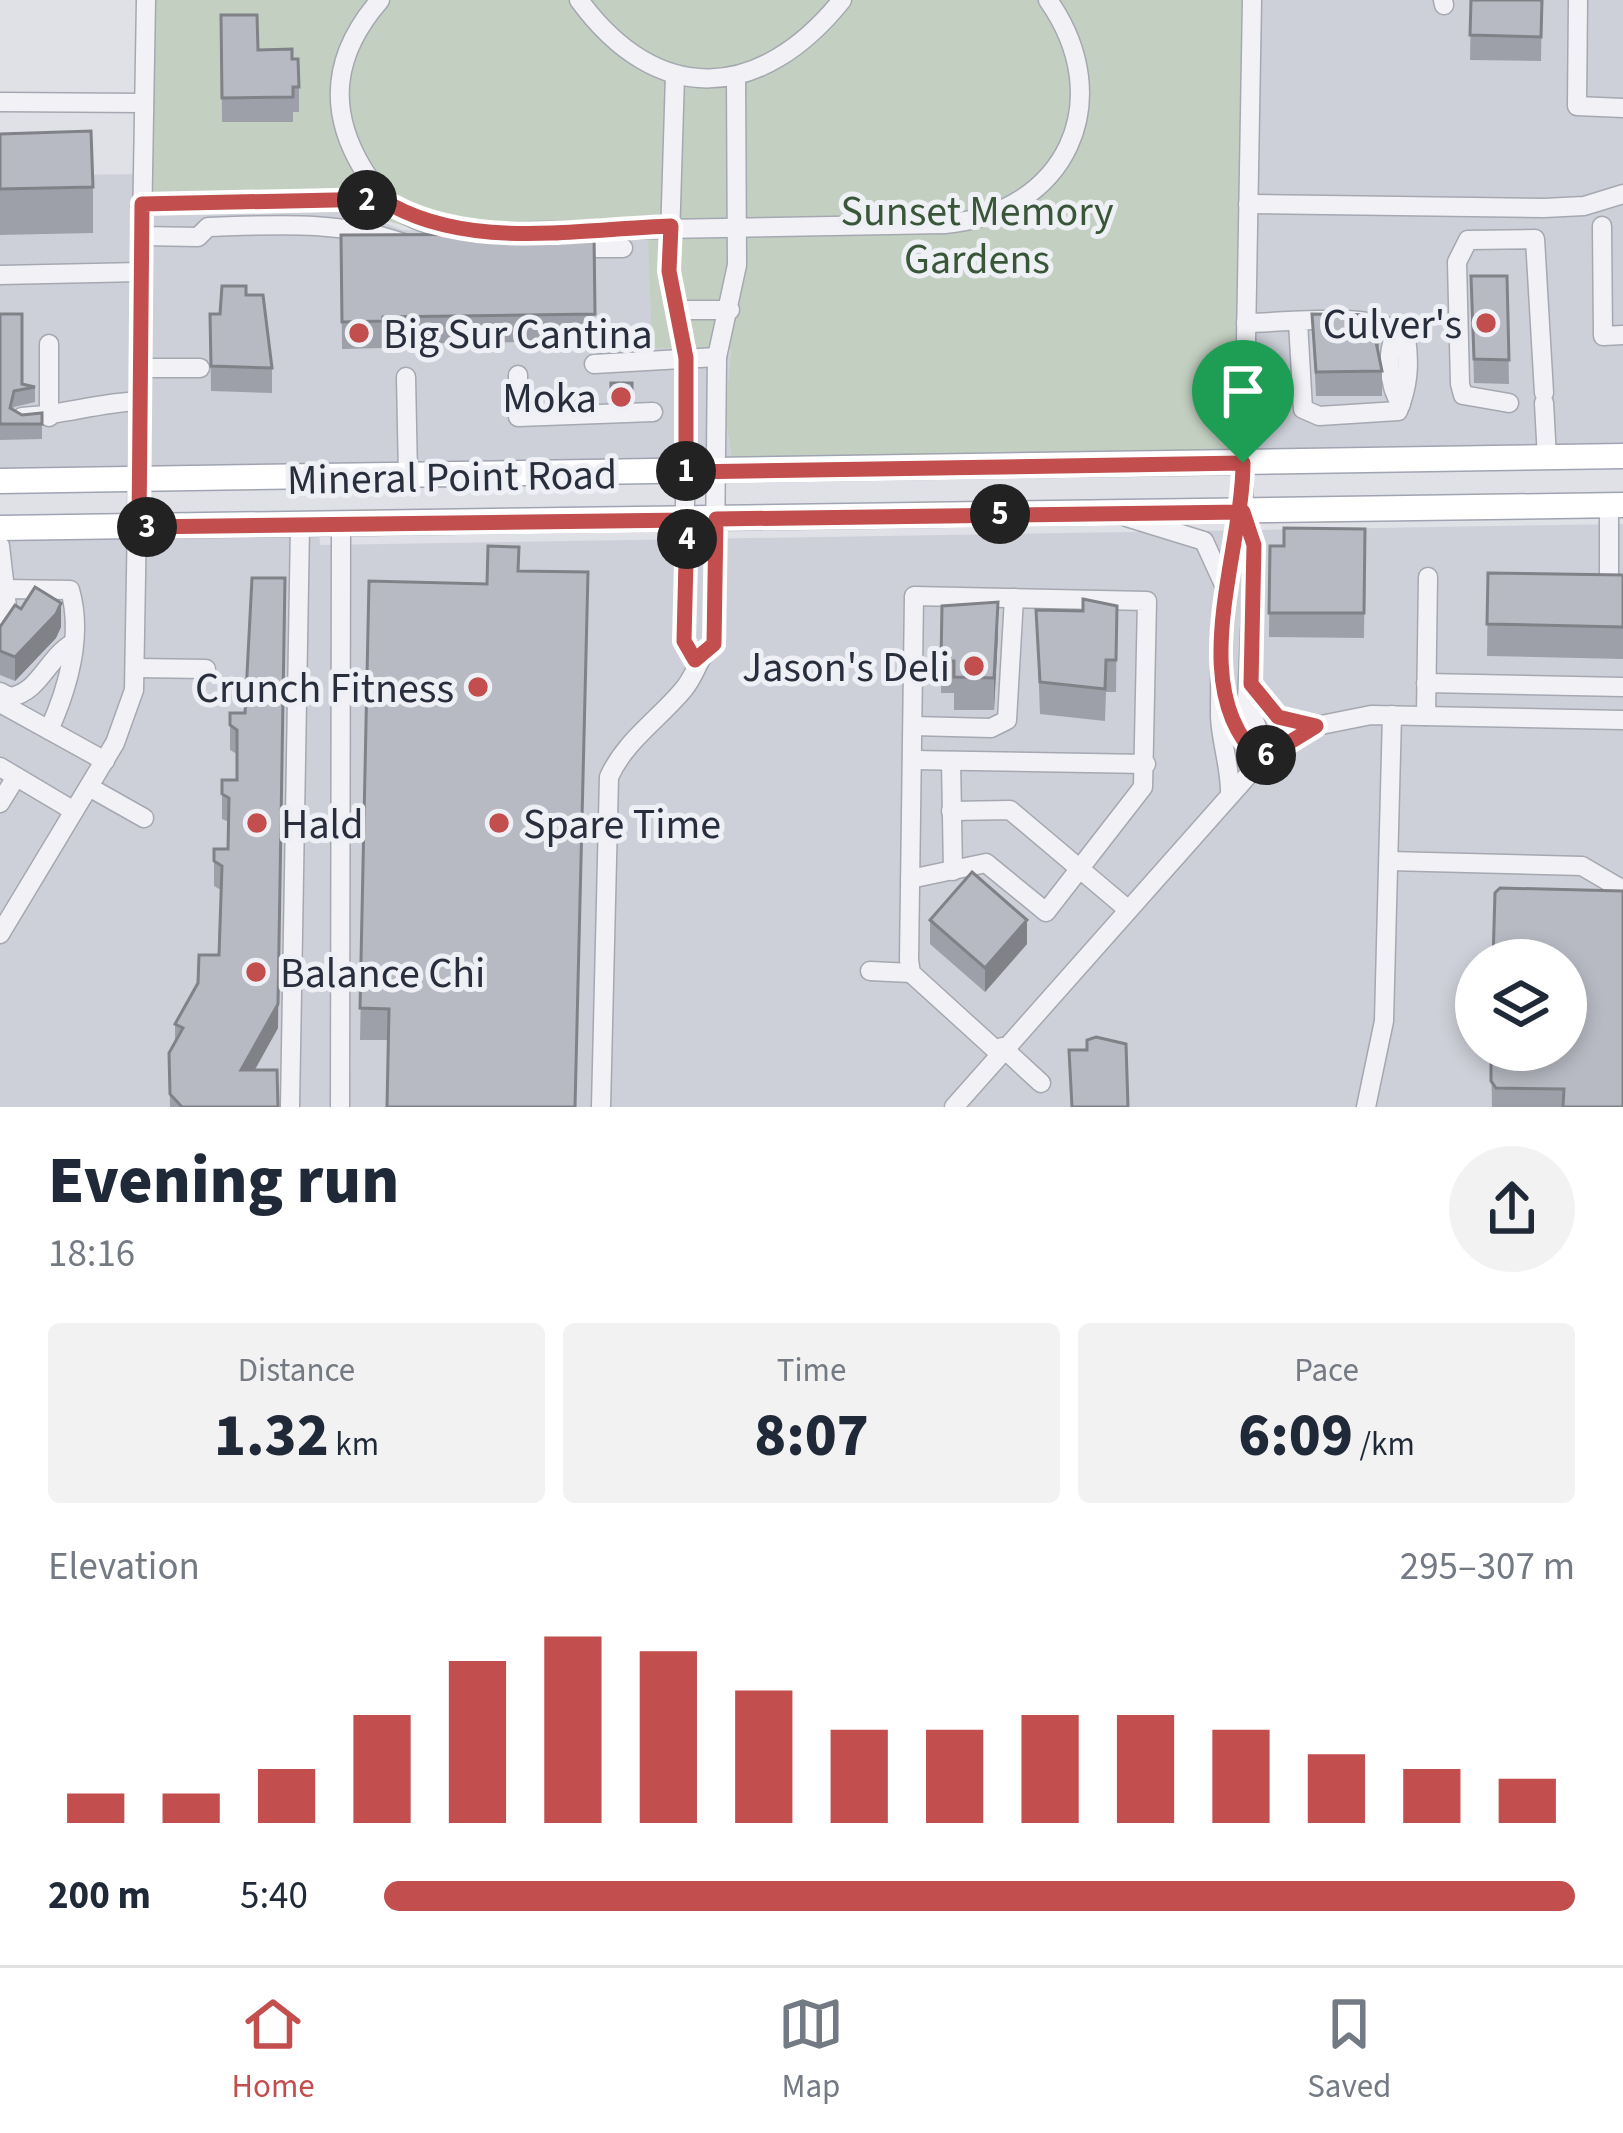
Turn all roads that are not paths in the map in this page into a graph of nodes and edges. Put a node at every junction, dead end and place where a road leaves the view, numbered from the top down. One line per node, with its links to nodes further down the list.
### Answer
1 (146, 0): 11 (street)
2 (380, 0): 14 (street)
3 (579, 0): 8 (street)
4 (842, 0): 9 (street)
5 (1048, 0): 19 (street)
6 (1252, 0): 16 (street)
7 (1578, 0): 12 (street)
8 (675, 75): 9 (street); 17 (street)
9 (736, 76): 19 (street)
10 (0, 102): 11 (street)
11 (144, 103): 15 (street)
12 (1623, 108)
13 (1623, 194): 16 (street)
14 (381, 199): 15 (street); 17 (street)
15 (142, 204): 20 (street)
16 (1248, 204): 27 (street)
17 (671, 226): 19 (street); 24 (street)
18 (1602, 226): 28 (street)
19 (738, 227): 25 (street)
20 (142, 236): 21 (street); 22 (street)
21 (623, 248)
22 (141, 272): 23 (street); 33 (street)
23 (0, 275)
24 (675, 310): 25 (street); 31 (street)
25 (730, 310): 30 (street)
26 (1298, 322): 26 (street); 27 (street)
27 (1246, 323): 42 (street)
28 (1623, 335)
29 (49, 344): 37 (street)
30 (717, 357): 31 (street); 44 (street)
31 (686, 358): 32 (street); 38 (street)
32 (595, 364)
33 (140, 368): 34 (street); 37 (street)
34 (200, 368)
35 (518, 375): 38 (street)
36 (406, 377): 45 (street)
37 (140, 401): 46 (street)
38 (686, 403): 43 (street)
39 (1509, 403): 41 (street)
40 (1623, 457): 41 (main road, Mineral Point Road)
41 (1547, 458): 42 (main road, Mineral Point Road)
42 (1243, 463): 44 (main road, Mineral Point Road); 49 (street)
43 (686, 472): 44 (main road, Mineral Point Road); 45 (main road, Mineral Point Road); 52 (street)
44 (716, 472): 51 (street)
45 (408, 476): 46 (main road, Mineral Point Road)
46 (139, 480): 47 (main road, Mineral Point Road); 55 (street)
47 (0, 482)
48 (1616, 505): 49 (main road, Mineral Point Road); 58 (street)
49 (1243, 512): 50 (main road, Mineral Point Road); 60 (street); 69 (street)
50 (1113, 513): 51 (main road, Mineral Point Road); 60 (street)
51 (716, 519): 52 (main road, Mineral Point Road); 65 (street)
52 (687, 520): 53 (main road, Mineral Point Road); 65 (street)
53 (340, 525): 54 (main road, Mineral Point Road); 104 (street)
54 (300, 526): 55 (main road, Mineral Point Road); 103 (street)
55 (139, 527): 56 (main road, Mineral Point Road); 66 (street)
56 (0, 528)
57 (0, 546): 62 (street)
58 (1614, 562)
59 (1428, 577): 68 (street)
60 (1225, 587): 72 (street)
61 (1013, 598): 77 (street); 77 (street); 84 (street)
62 (4, 604): 63 (street); 64 (street)
63 (0, 635)
64 (73, 644): 71 (street); 79 (street)
65 (695, 660): 105 (street)
66 (136, 668): 67 (street); 81 (street)
67 (206, 669)
68 (1426, 683): 70 (street); 75 (street)
69 (1251, 684): 78 (street); 80 (street)
70 (1623, 687)
71 (0, 692)
72 (1223, 702): 80 (street); 87 (street)
73 (0, 703): 79 (street)
74 (1392, 715): 75 (street); 78 (street); 92 (street)
75 (1426, 716): 76 (street)
76 (1623, 720)
77 (913, 726): 82 (street)
78 (1316, 726): 80 (street)
79 (49, 730): 81 (street)
80 (1264, 757): 87 (street)
81 (105, 760): 86 (street)
82 (912, 760): 83 (street); 95 (street)
83 (951, 761): 84 (street); 89 (street)
84 (1146, 764): 93 (street)
85 (6, 773): 88 (street); 90 (street)
86 (88, 787): 90 (street); 91 (street)
87 (1230, 792): 97 (street)
88 (0, 803)
89 (951, 811): 93 (street); 94 (street)
90 (74, 812): 98 (street)
91 (144, 818)
92 (1389, 861): 96 (street); 107 (street)
93 (1083, 869): 94 (street); 97 (street)
94 (953, 871): 95 (street)
95 (910, 879): 100 (street)
96 (1623, 890)
97 (1125, 908): 101 (street)
98 (0, 932)
99 (870, 971): 100 (street)
100 (911, 973): 101 (street)
101 (1000, 1049): 102 (street); 106 (street)
102 (1041, 1083)
103 (290, 1107)
104 (340, 1107)
105 (601, 1107)
106 (954, 1107)
107 (1366, 1107)

